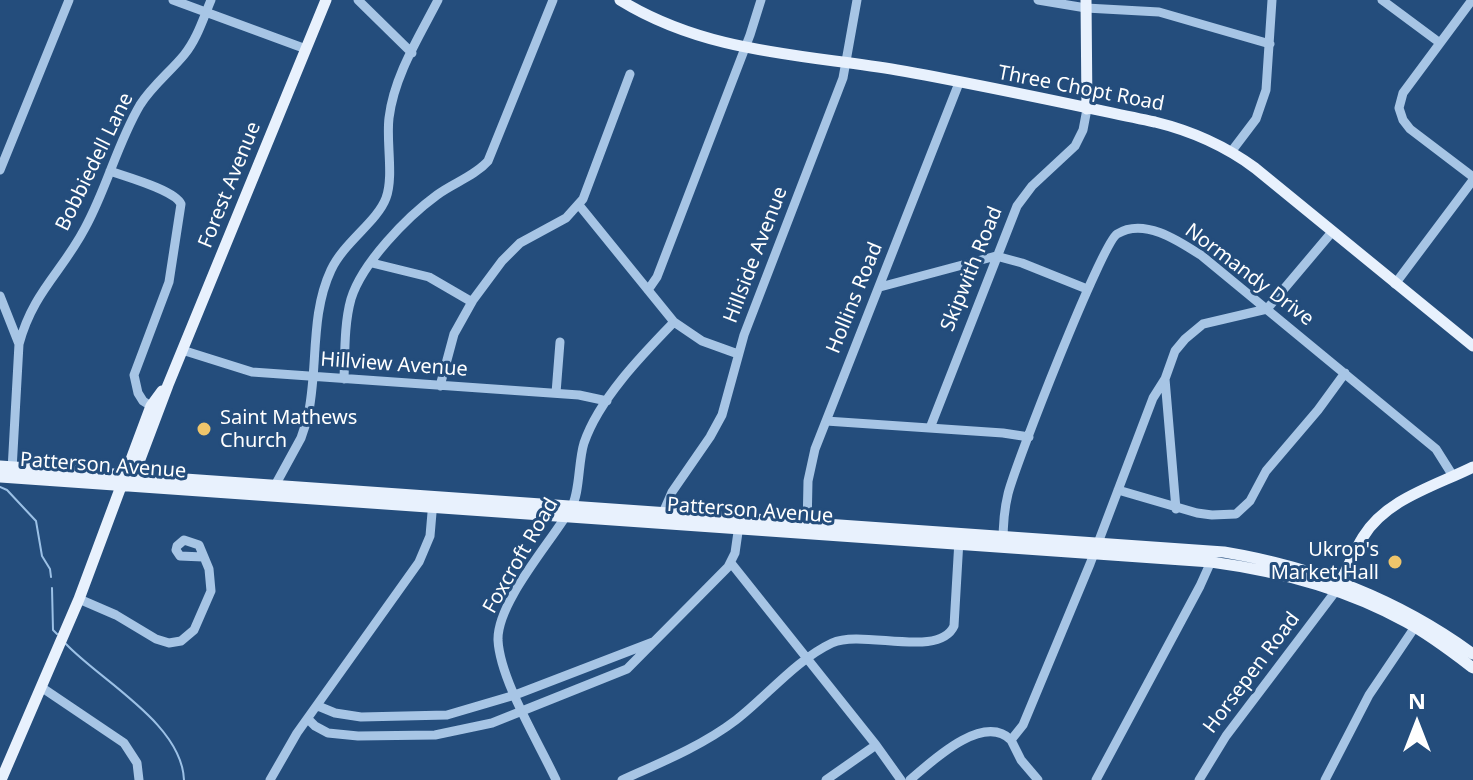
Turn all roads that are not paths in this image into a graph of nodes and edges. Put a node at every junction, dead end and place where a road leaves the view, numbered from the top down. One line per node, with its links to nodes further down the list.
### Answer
1 (69, 0): 27 (street)
2 (173, 0): 16 (street)
3 (211, 0): 16 (street, Bobbiedell Lane)
4 (326, 0): 20 (main road, Forest Avenue)
5 (358, 0): 21 (street)
6 (438, 0): 21 (street)
7 (553, 0): 33 (street)
8 (620, 0): 19 (main road, Three Chopt Road)
9 (761, 0): 19 (street)
10 (857, 0): 22 (street, Hillside Avenue)
11 (1038, 0): 15 (street)
12 (1272, 0): 18 (street)
13 (1382, 0): 17 (street)
14 (1472, 0): 17 (street)
15 (1086, 4): 18 (street); 25 (main road, Skipwith Road)
16 (206, 12): 20 (street); 28 (street, Bobbiedell Lane)
17 (1440, 43): 29 (street)
18 (1270, 44): 26 (street)
19 (745, 48): 22 (main road, Three Chopt Road); 37 (street)
20 (306, 49): 45 (main road, Forest Avenue)
21 (412, 53): 47 (street)
22 (848, 62): 24 (main road, Three Chopt Road); 46 (street, Hillside Avenue)
23 (630, 74): 30 (street)
24 (959, 83): 25 (main road, Three Chopt Road); 35 (street, Hollins Road)
25 (1087, 109): 26 (main road, Three Chopt Road); 32 (street, Skipwith Road)
26 (1231, 152): 31 (main road, Three Chopt Road)
27 (0, 170)
28 (110, 171): 43 (street, Bobbiedell Lane); 54 (street)
29 (1473, 178): 34 (street)
30 (579, 205): 37 (street); 39 (street)
31 (1332, 232): 34 (main road, Three Chopt Road); 40 (street)
32 (996, 256): 35 (street); 36 (street); 56 (street, Skipwith Road)
33 (372, 263): 39 (street); 49 (street)
34 (1395, 284): 44 (main road, Three Chopt Road)
35 (880, 287): 55 (street, Hollins Road)
36 (1087, 289): 40 (street, Normandy Drive); 57 (street, Normandy Drive)
37 (648, 290): 41 (street)
38 (0, 296): 43 (street)
39 (472, 302): 51 (street)
40 (1267, 309): 48 (street, Normandy Drive); 50 (street)
41 (674, 322): 46 (street); 53 (street, Foxcroft Road)
42 (560, 342): 52 (street)
43 (19, 344): 59 (street)
44 (1473, 346)
45 (182, 350): 47 (street, Hillview Avenue); 54 (main road, Forest Avenue)
46 (738, 354): 67 (street, Hillside Avenue)
47 (314, 371): 49 (street, Hillview Avenue); 62 (street)
48 (1345, 373): 60 (street, Normandy Drive); 65 (street)
49 (344, 379): 51 (street, Hillview Avenue)
50 (1165, 379): 63 (street); 65 (street)
51 (440, 386): 52 (street, Hillview Avenue)
52 (556, 393): 53 (street, Hillview Avenue)
53 (607, 401): 66 (street, Foxcroft Road)
54 (155, 409): 61 (main road, Forest Avenue)
55 (826, 421): 56 (street); 69 (street, Hollins Road)
56 (930, 428): 57 (street)
57 (1029, 437): 71 (street, Normandy Drive)
58 (1473, 467): 60 (main road, Horsepen Road)
59 (6, 472): 61 (main road, Patterson Avenue)
60 (1453, 476): 76 (main road, Horsepen Road)
61 (127, 479): 62 (main road, Patterson Avenue); 77 (main road, Forest Avenue)
62 (272, 490): 64 (main road, Patterson Avenue)
63 (1118, 490): 65 (street); 72 (street)
64 (433, 501): 66 (main road, Patterson Avenue); 85 (street)
65 (1176, 509)
66 (569, 511): 67 (main road, Patterson Avenue); 84 (street, Foxcroft Road)
67 (661, 517): 68 (main road, Patterson Avenue)
68 (739, 523): 69 (main road, Patterson Avenue); 75 (street)
69 (807, 527): 70 (main road, Patterson Avenue)
70 (959, 538): 71 (main road, Patterson Avenue); 81 (street)
71 (1003, 541): 72 (main road, Patterson Avenue)
72 (1096, 547): 73 (main road, Patterson Avenue); 88 (street)
73 (1213, 556): 76 (main road, Patterson Avenue); 99 (street)
74 (203, 557): 77 (street)
75 (731, 563): 79 (street); 81 (street)
76 (1338, 587): 78 (main road, Patterson Avenue); 100 (street, Horsepen Road)
77 (79, 599): 83 (main road, Forest Avenue)
78 (1418, 623): 80 (main road, Patterson Avenue); 82 (main road, Patterson Avenue); 101 (street)
79 (653, 642): 84 (street); 86 (street)
80 (1473, 654)
81 (808, 660): 89 (street); 94 (street)
82 (1473, 668)
83 (41, 687): 90 (main road, Forest Avenue); 91 (street)
84 (515, 695): 85 (street); 86 (street, Foxcroft Road)
85 (318, 706): 87 (street)
86 (523, 711): 87 (street); 93 (street, Foxcroft Road)
87 (308, 719): 92 (street)
88 (1011, 740): 97 (street); 98 (street)
89 (876, 745): 95 (street); 96 (street)
90 (2, 772)
91 (139, 780)
92 (270, 780)
93 (556, 780)
94 (622, 780)
95 (826, 780)
96 (901, 780)
97 (910, 780)
98 (1038, 780)
99 (1096, 780)
100 (1199, 780)
101 (1325, 780)

